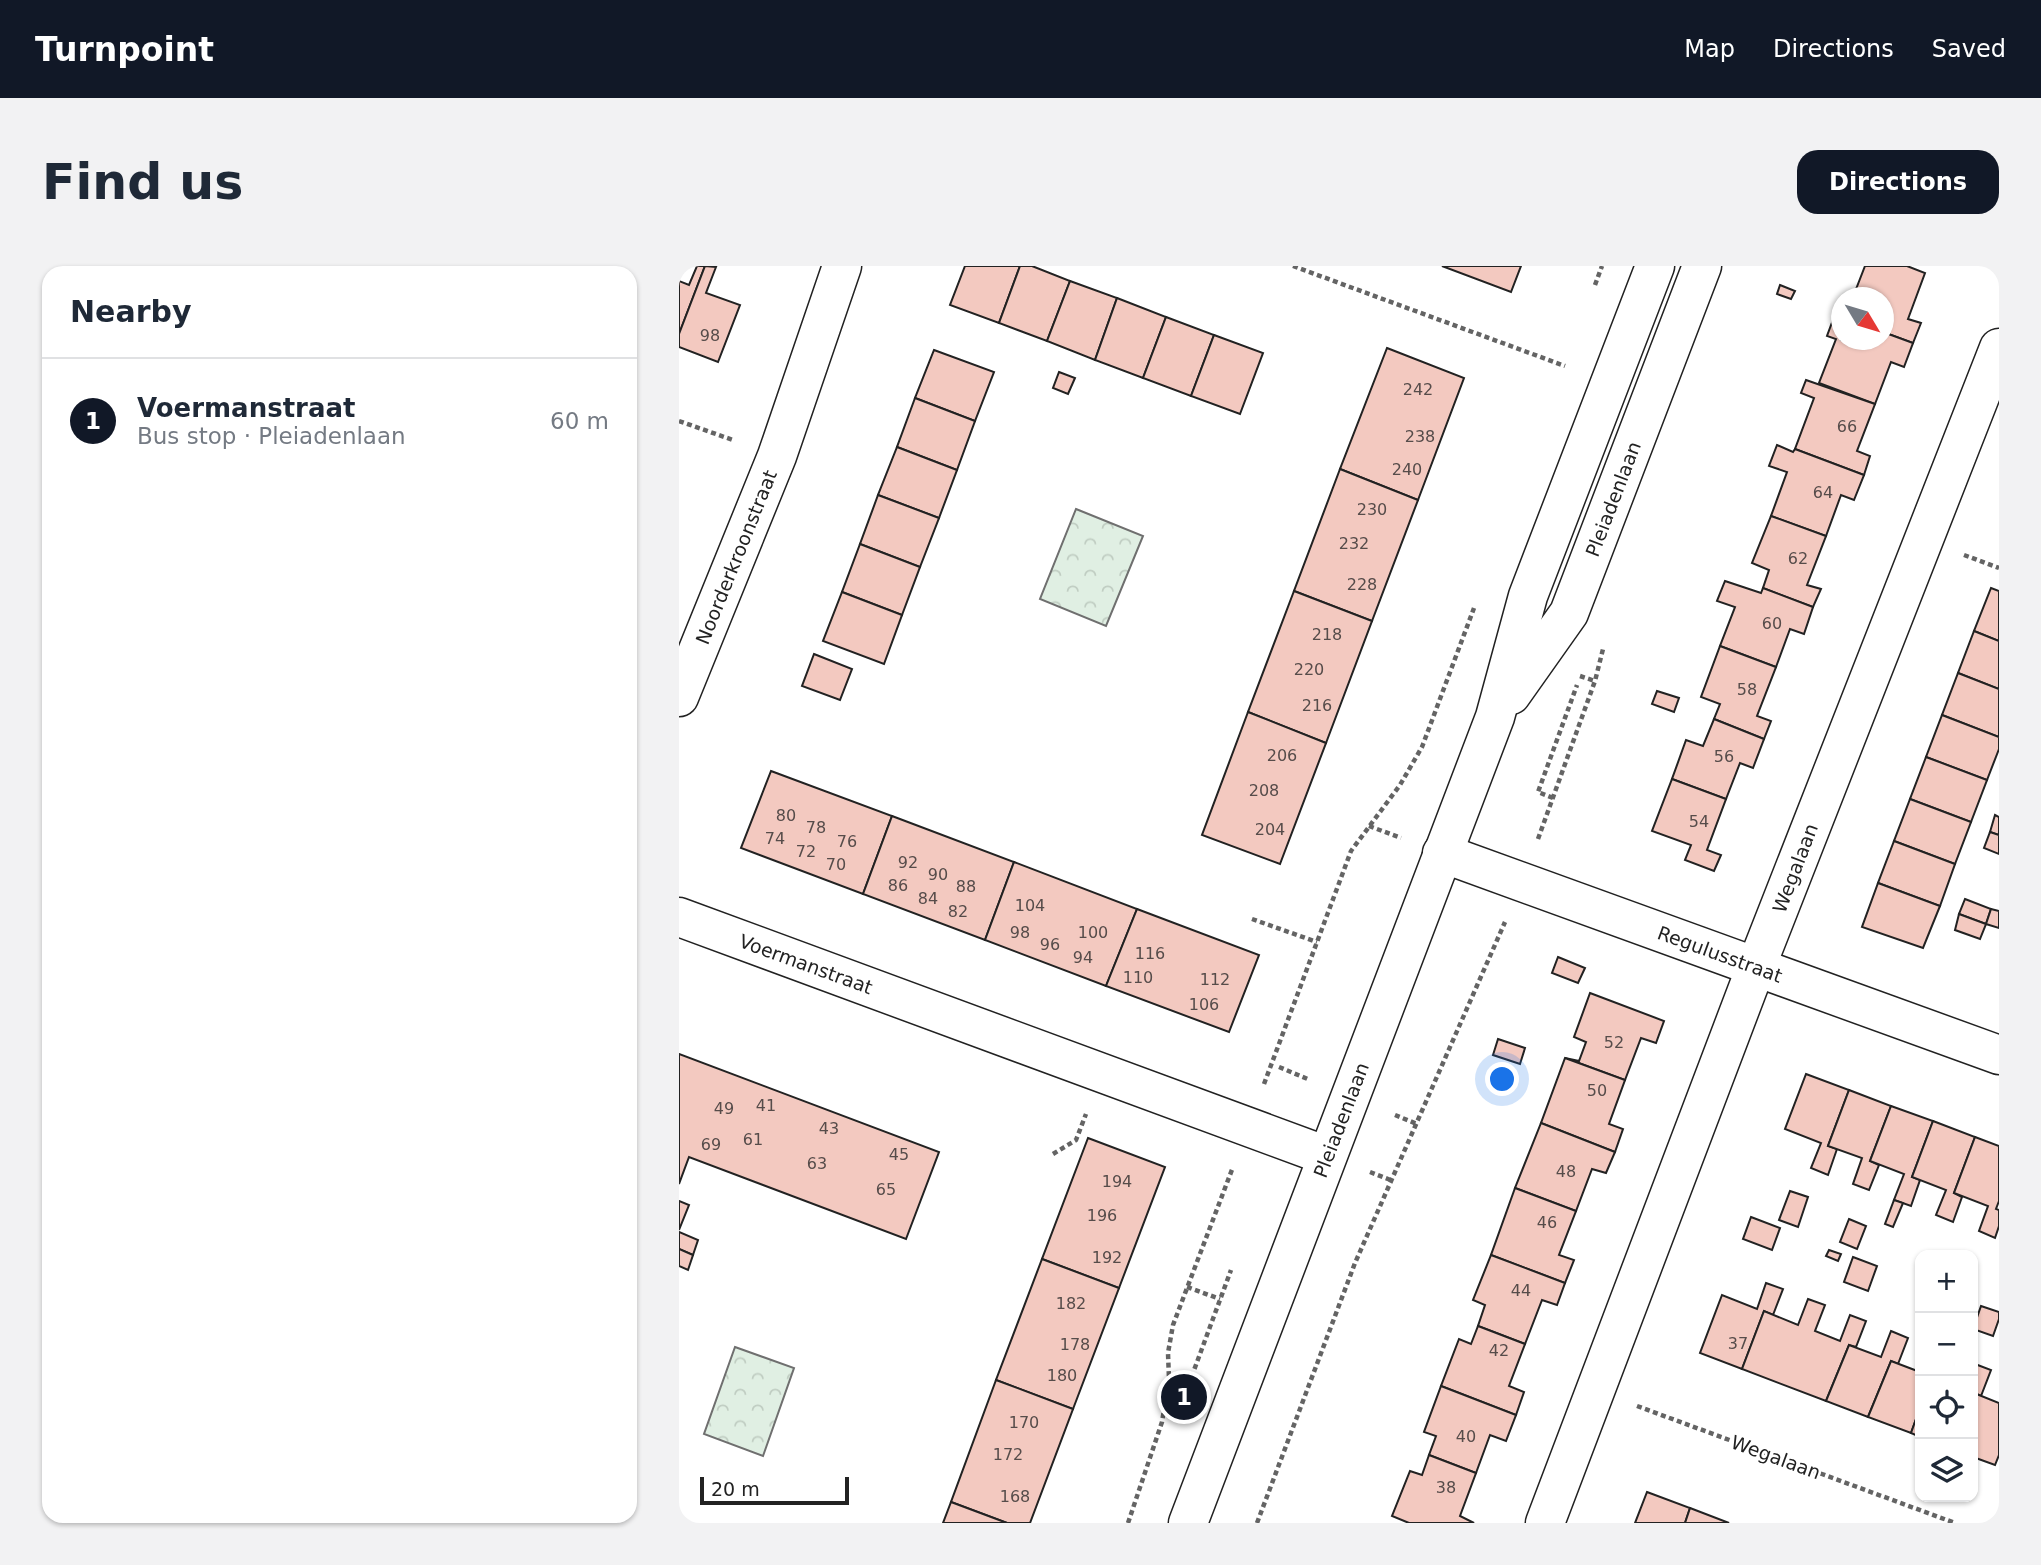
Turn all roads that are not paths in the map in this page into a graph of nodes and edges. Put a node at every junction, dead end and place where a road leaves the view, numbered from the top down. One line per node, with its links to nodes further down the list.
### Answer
1 (842, 266): 5 (street, Noorderkroonstraat)
2 (1655, 266): 6 (street, Pleiadenlaan)
3 (1703, 266): 6 (street, Pleiadenlaan)
4 (1999, 348): 9 (street, Wegalaan)
5 (679, 697)
6 (1495, 717): 7 (street, Pleiadenlaan)
7 (1442, 853): 9 (street, Regulusstraat); 11 (street, Pleiadenlaan)
8 (679, 917): 11 (street, Voermanstraat)
9 (1756, 967): 10 (street, Regulusstraat); 13 (street, Wegalaan)
10 (1999, 1055)
11 (1327, 1156): 12 (street, Pleiadenlaan)
12 (1188, 1523)
13 (1545, 1523)

